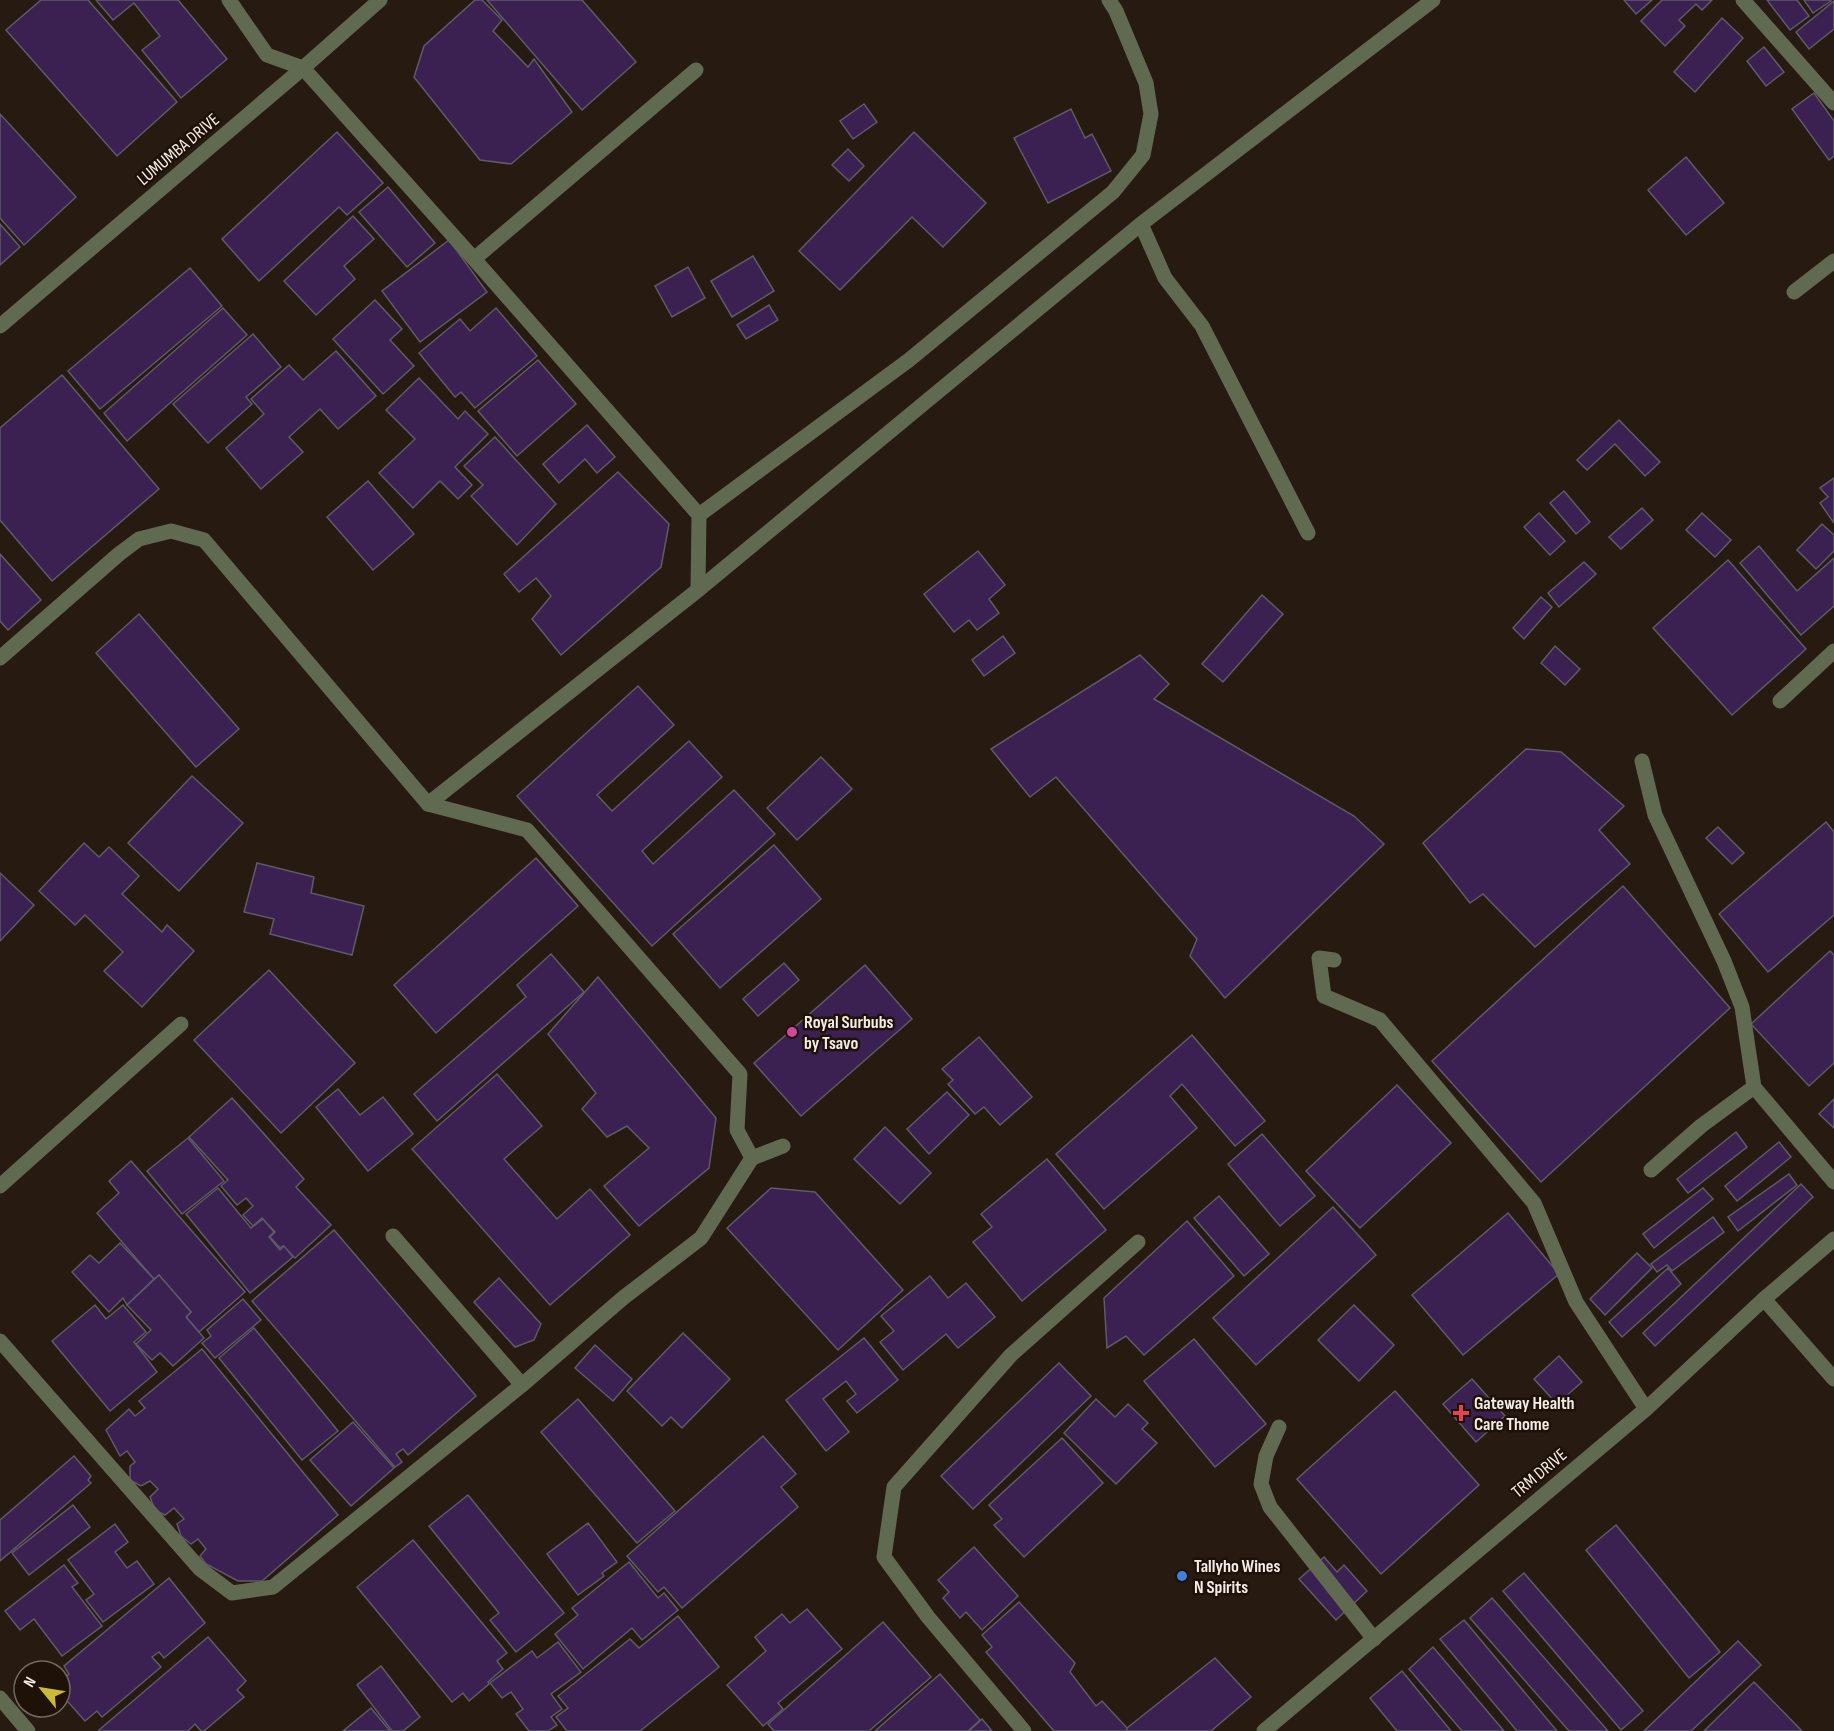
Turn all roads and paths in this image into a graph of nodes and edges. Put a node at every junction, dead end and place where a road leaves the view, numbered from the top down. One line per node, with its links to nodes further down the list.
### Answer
1 (229, 0): 6 (street)
2 (380, 0): 6 (street, LUMUMBA DRIVE)
3 (1109, 0): 14 (street)
4 (1433, 0): 9 (street)
5 (1743, 0): 8 (street)
6 (303, 68): 10 (street); 13 (street, LUMUMBA DRIVE)
7 (696, 70): 10 (street)
8 (1834, 103)
9 (1142, 224): 15 (street); 16 (street)
10 (474, 259): 14 (street)
11 (1834, 261): 12 (street)
12 (1794, 292)
13 (0, 326)
14 (699, 515): 16 (street)
15 (1308, 533)
16 (698, 590): 21 (street)
17 (1834, 651): 19 (street)
18 (0, 658): 21 (street)
19 (1780, 701)
20 (1642, 761): 24 (street)
21 (428, 804): 26 (street)
22 (1334, 960): 37 (street)
23 (181, 1024): 29 (street)
24 (1754, 1087): 27 (street); 28 (street)
25 (783, 1146): 26 (street)
26 (752, 1158): 36 (street)
27 (1651, 1170)
28 (1834, 1182)
29 (0, 1186)
30 (393, 1236): 36 (street)
31 (1834, 1239): 33 (street, TRM DRIVE)
32 (1138, 1242): 42 (street)
33 (1764, 1299): 35 (street); 37 (street, TRM DRIVE)
34 (0, 1341): 36 (street)
35 (1834, 1379)
36 (522, 1385)
37 (1646, 1409): 39 (street, TRM DRIVE)
38 (1279, 1427): 39 (street)
39 (1374, 1639): 43 (street, TRM DRIVE)
40 (0, 1698): 41 (street)
41 (28, 1731)
42 (1024, 1731)
43 (1264, 1731)

